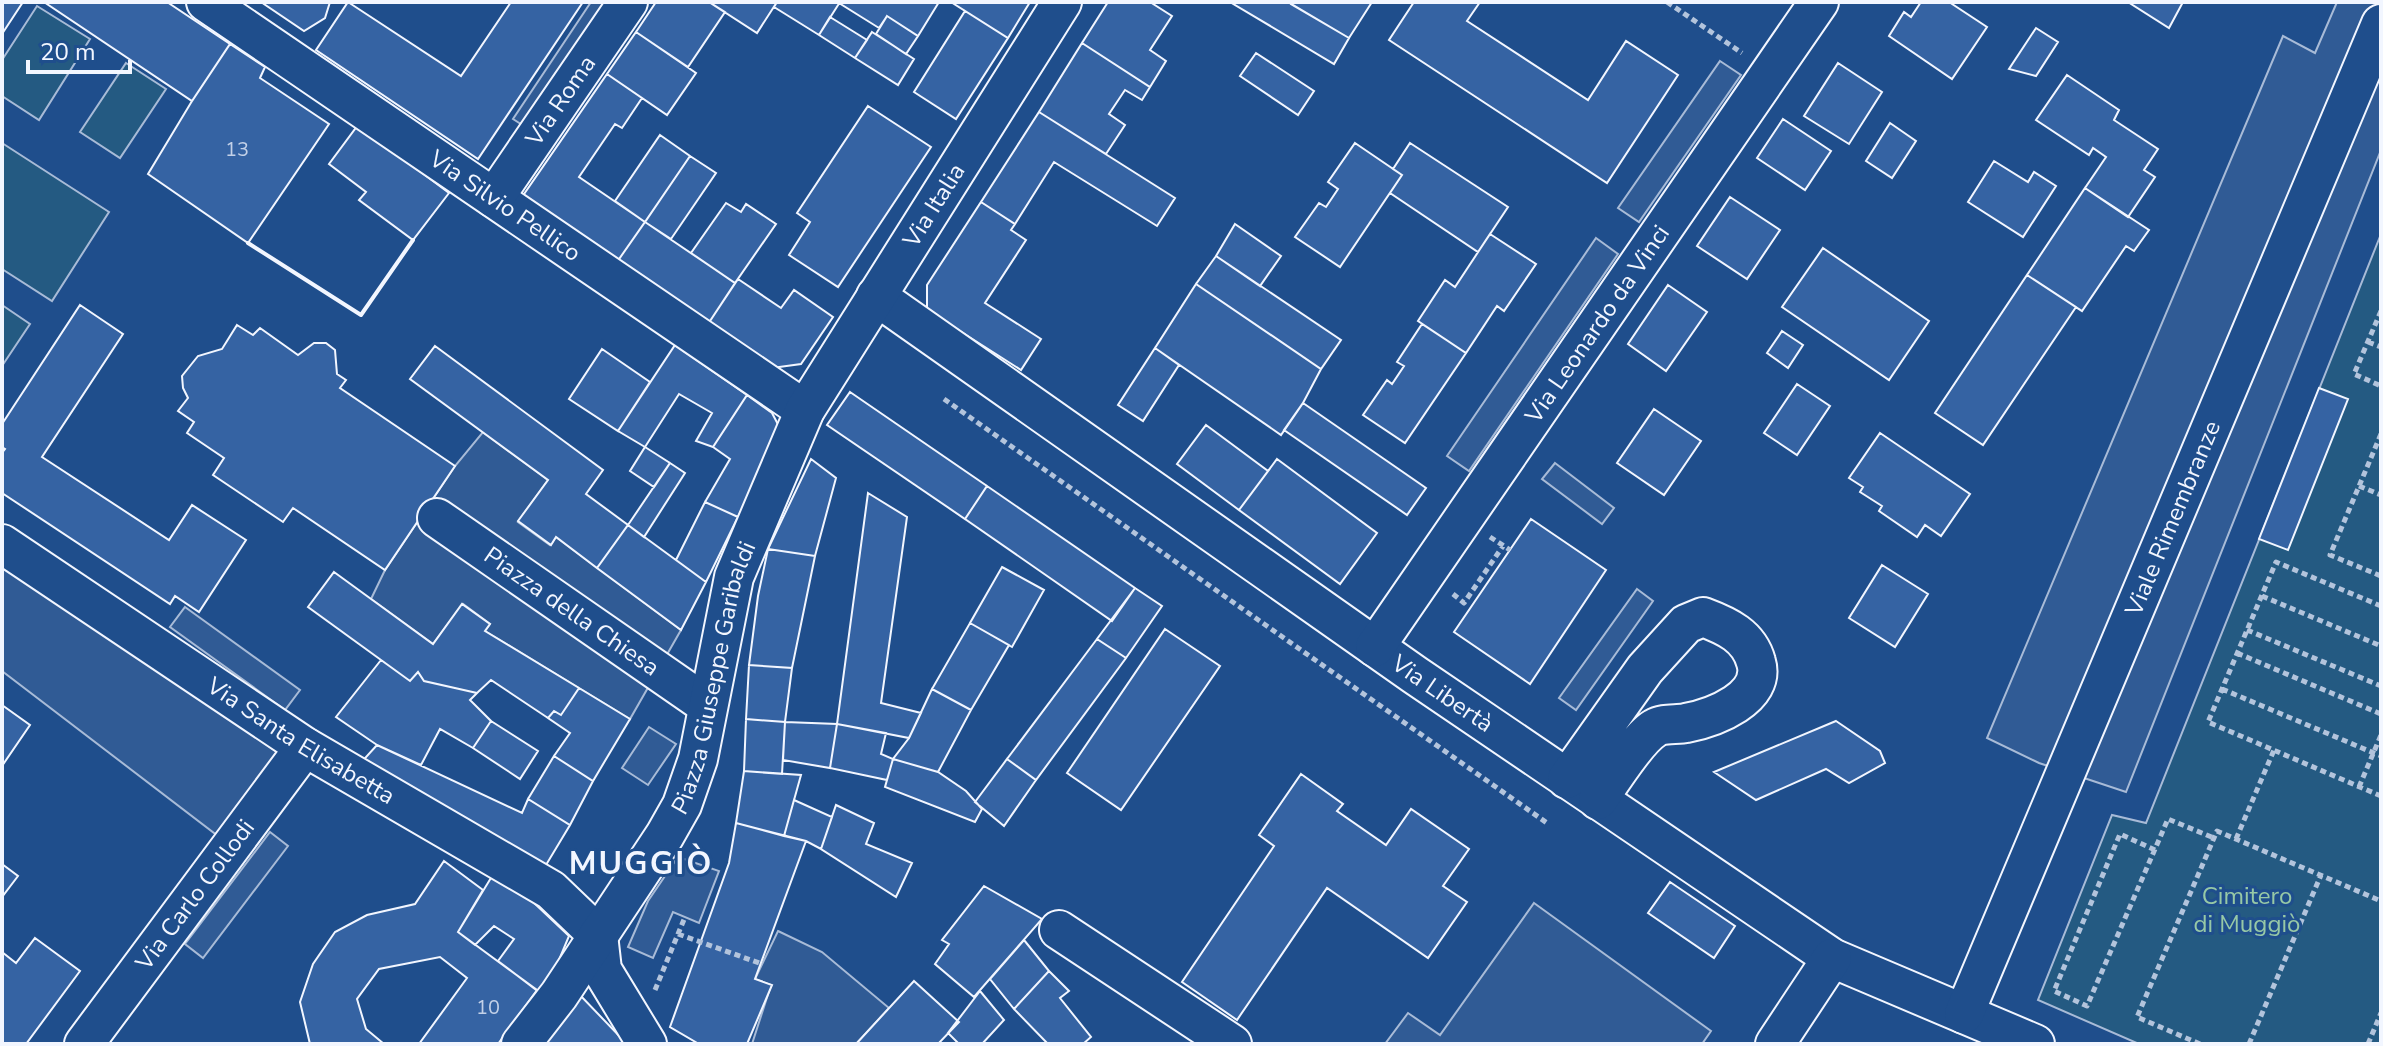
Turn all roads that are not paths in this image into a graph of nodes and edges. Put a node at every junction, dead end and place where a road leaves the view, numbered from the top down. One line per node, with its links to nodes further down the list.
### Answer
1 (206, 2): 6 (street, Via Silvio Pellico)
2 (628, 2): 6 (street, Via Roma)
3 (1062, 2): 7 (street, Via Italia)
4 (1819, 2): 11 (street, Via Leonardo da Vinci)
5 (2381, 24): 19 (street, Viale Rimembranze)
6 (494, 198): 8 (street, Via Silvio Pellico)
7 (876, 296): 8 (street, Via Italia); 11 (street, Via Libertà)
8 (805, 410): 12 (street, Piazza Giuseppe Garibaldi)
9 (437, 518): 12 (street, Piazza della Chiesa)
10 (2, 544): 13 (street, Via Santa Elisabetta)
11 (1375, 647): 14 (street, Via Libertà)
12 (707, 705): 17 (street, Piazza Giuseppe Garibaldi)
13 (305, 747): 17 (street, Via Santa Elisabetta); 20 (street, Via Carlo Collodi)
14 (1567, 779): 15 (street, Via Libertà); 15 (street)
15 (1598, 800): 18 (street, Via Libertà)
16 (1059, 930): 23 (street)
17 (598, 935): 21 (street, Piazza Giuseppe Garibaldi); 22 (street)
18 (1832, 958): 19 (street, Via Libertà); 24 (street)
19 (1964, 1014): 25 (street, Via Libertà)
20 (84, 1044)
21 (521, 1044)
22 (647, 1044)
23 (1232, 1044)
24 (1775, 1044)
25 (2035, 1044)

